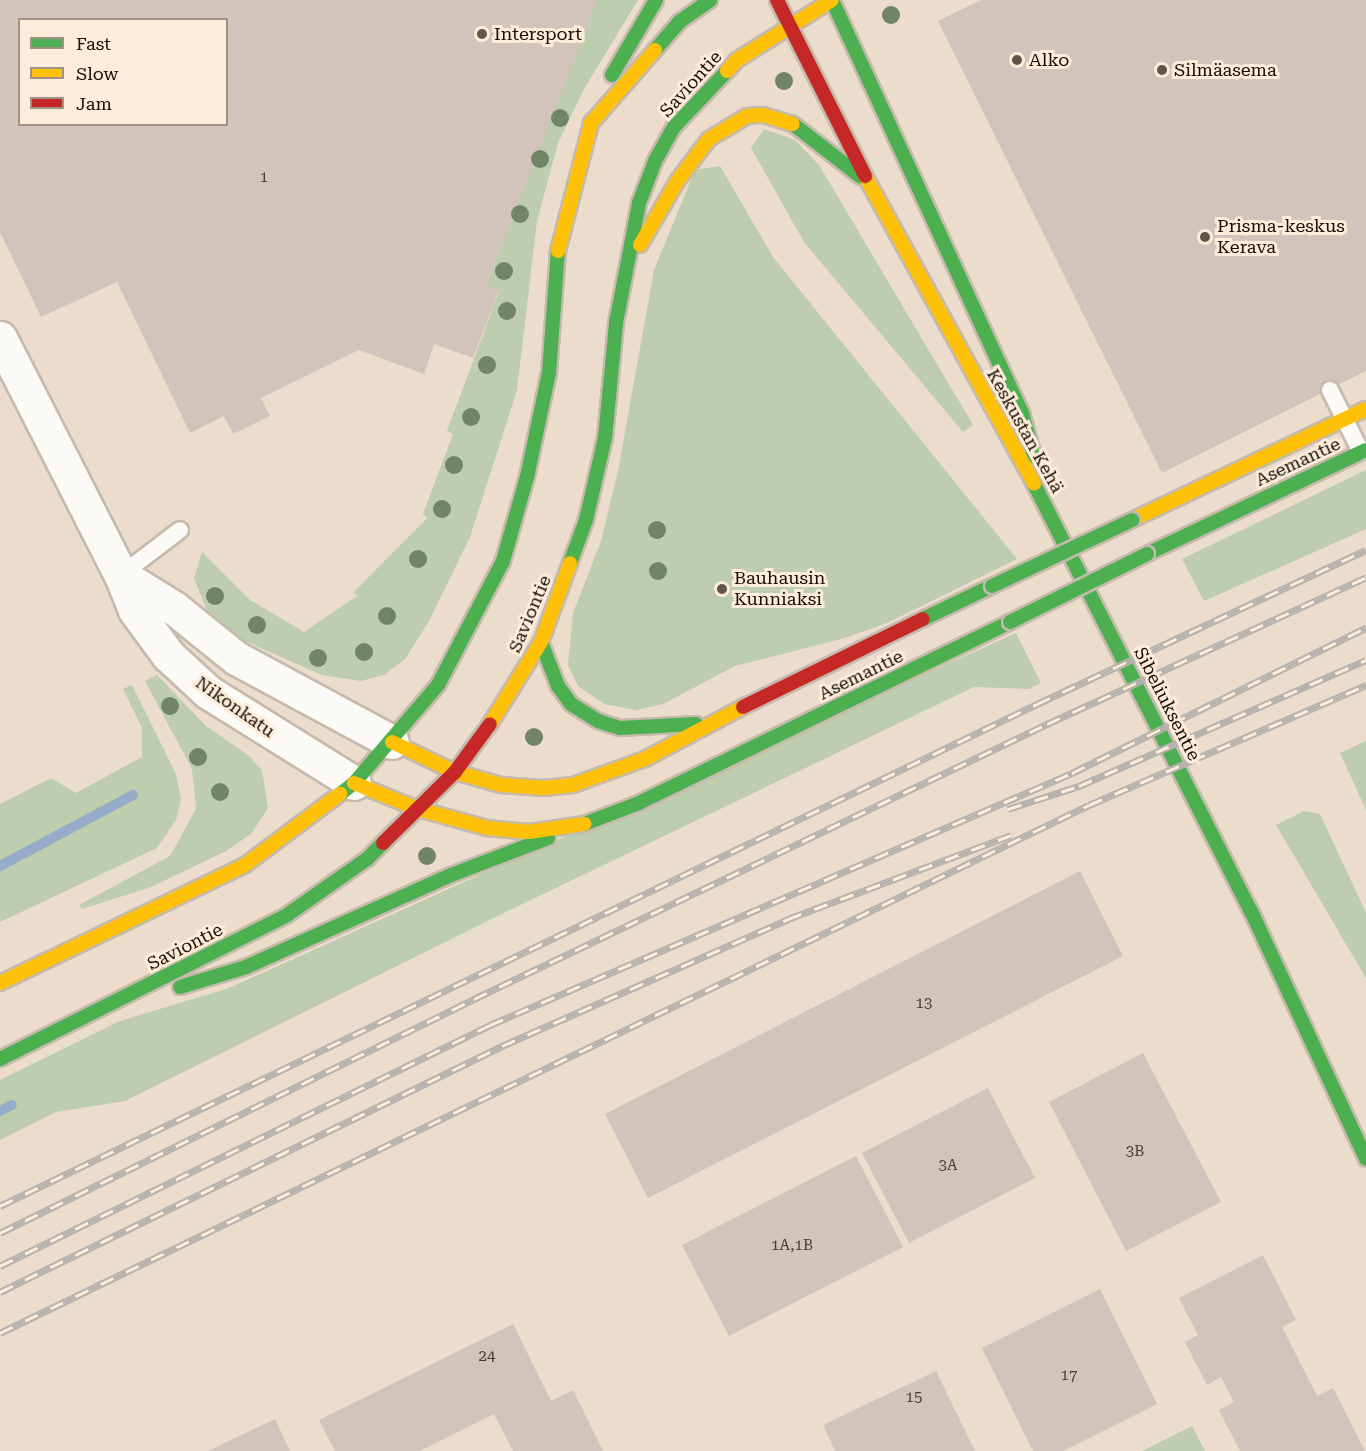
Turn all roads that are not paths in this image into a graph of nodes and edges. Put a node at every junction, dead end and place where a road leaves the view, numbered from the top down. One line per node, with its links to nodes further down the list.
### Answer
1 (656, 0): 6 (main road)
2 (710, 0): 6 (main road)
3 (777, 0): 5 (main road, Keskustan Kehä)
4 (833, 0): 5 (main road, Saviontie); 14 (main road, Keskustan Kehä)
5 (790, 24): 7 (main road, Keskustan Kehä); 8 (main road, Saviontie)
6 (591, 123): 19 (main road)
7 (868, 184): 8 (main road); 14 (main road, Keskustan Kehä)
8 (626, 270): 17 (main road, Saviontie)
9 (0, 338): 16 (street, Nikonkatu)
10 (1330, 390): 12 (lane)
11 (1366, 409): 12 (main road, Asemantie)
12 (1344, 418): 13 (lane); 18 (main road, Asemantie, bridge)
13 (1364, 451): 23 (main road, Asemantie, bridge)
14 (1050, 513): 24 (main road, Sibeliuksentie)
15 (180, 530): 16 (lane)
16 (121, 575): 19 (street); 21 (street, Nikonkatu)
17 (541, 642): 18 (main road); 20 (main road, Saviontie)
18 (713, 722): 20 (main road, Asemantie)
19 (392, 742): 20 (main road, Asemantie); 21 (main road)
20 (455, 772): 22 (main road, Saviontie)
21 (354, 783): 22 (main road, Asemantie); 25 (main road)
22 (418, 809): 23 (main road, Asemantie); 26 (main road, Saviontie)
23 (577, 827): 26 (main road)
24 (1251, 911): 28 (main road, Sibeliuksentie); 29 (main road, Sibeliuksentie)
25 (0, 982)
26 (98, 1012): 27 (main road, Saviontie)
27 (0, 1059)
28 (1343, 1074)
29 (1366, 1159)

